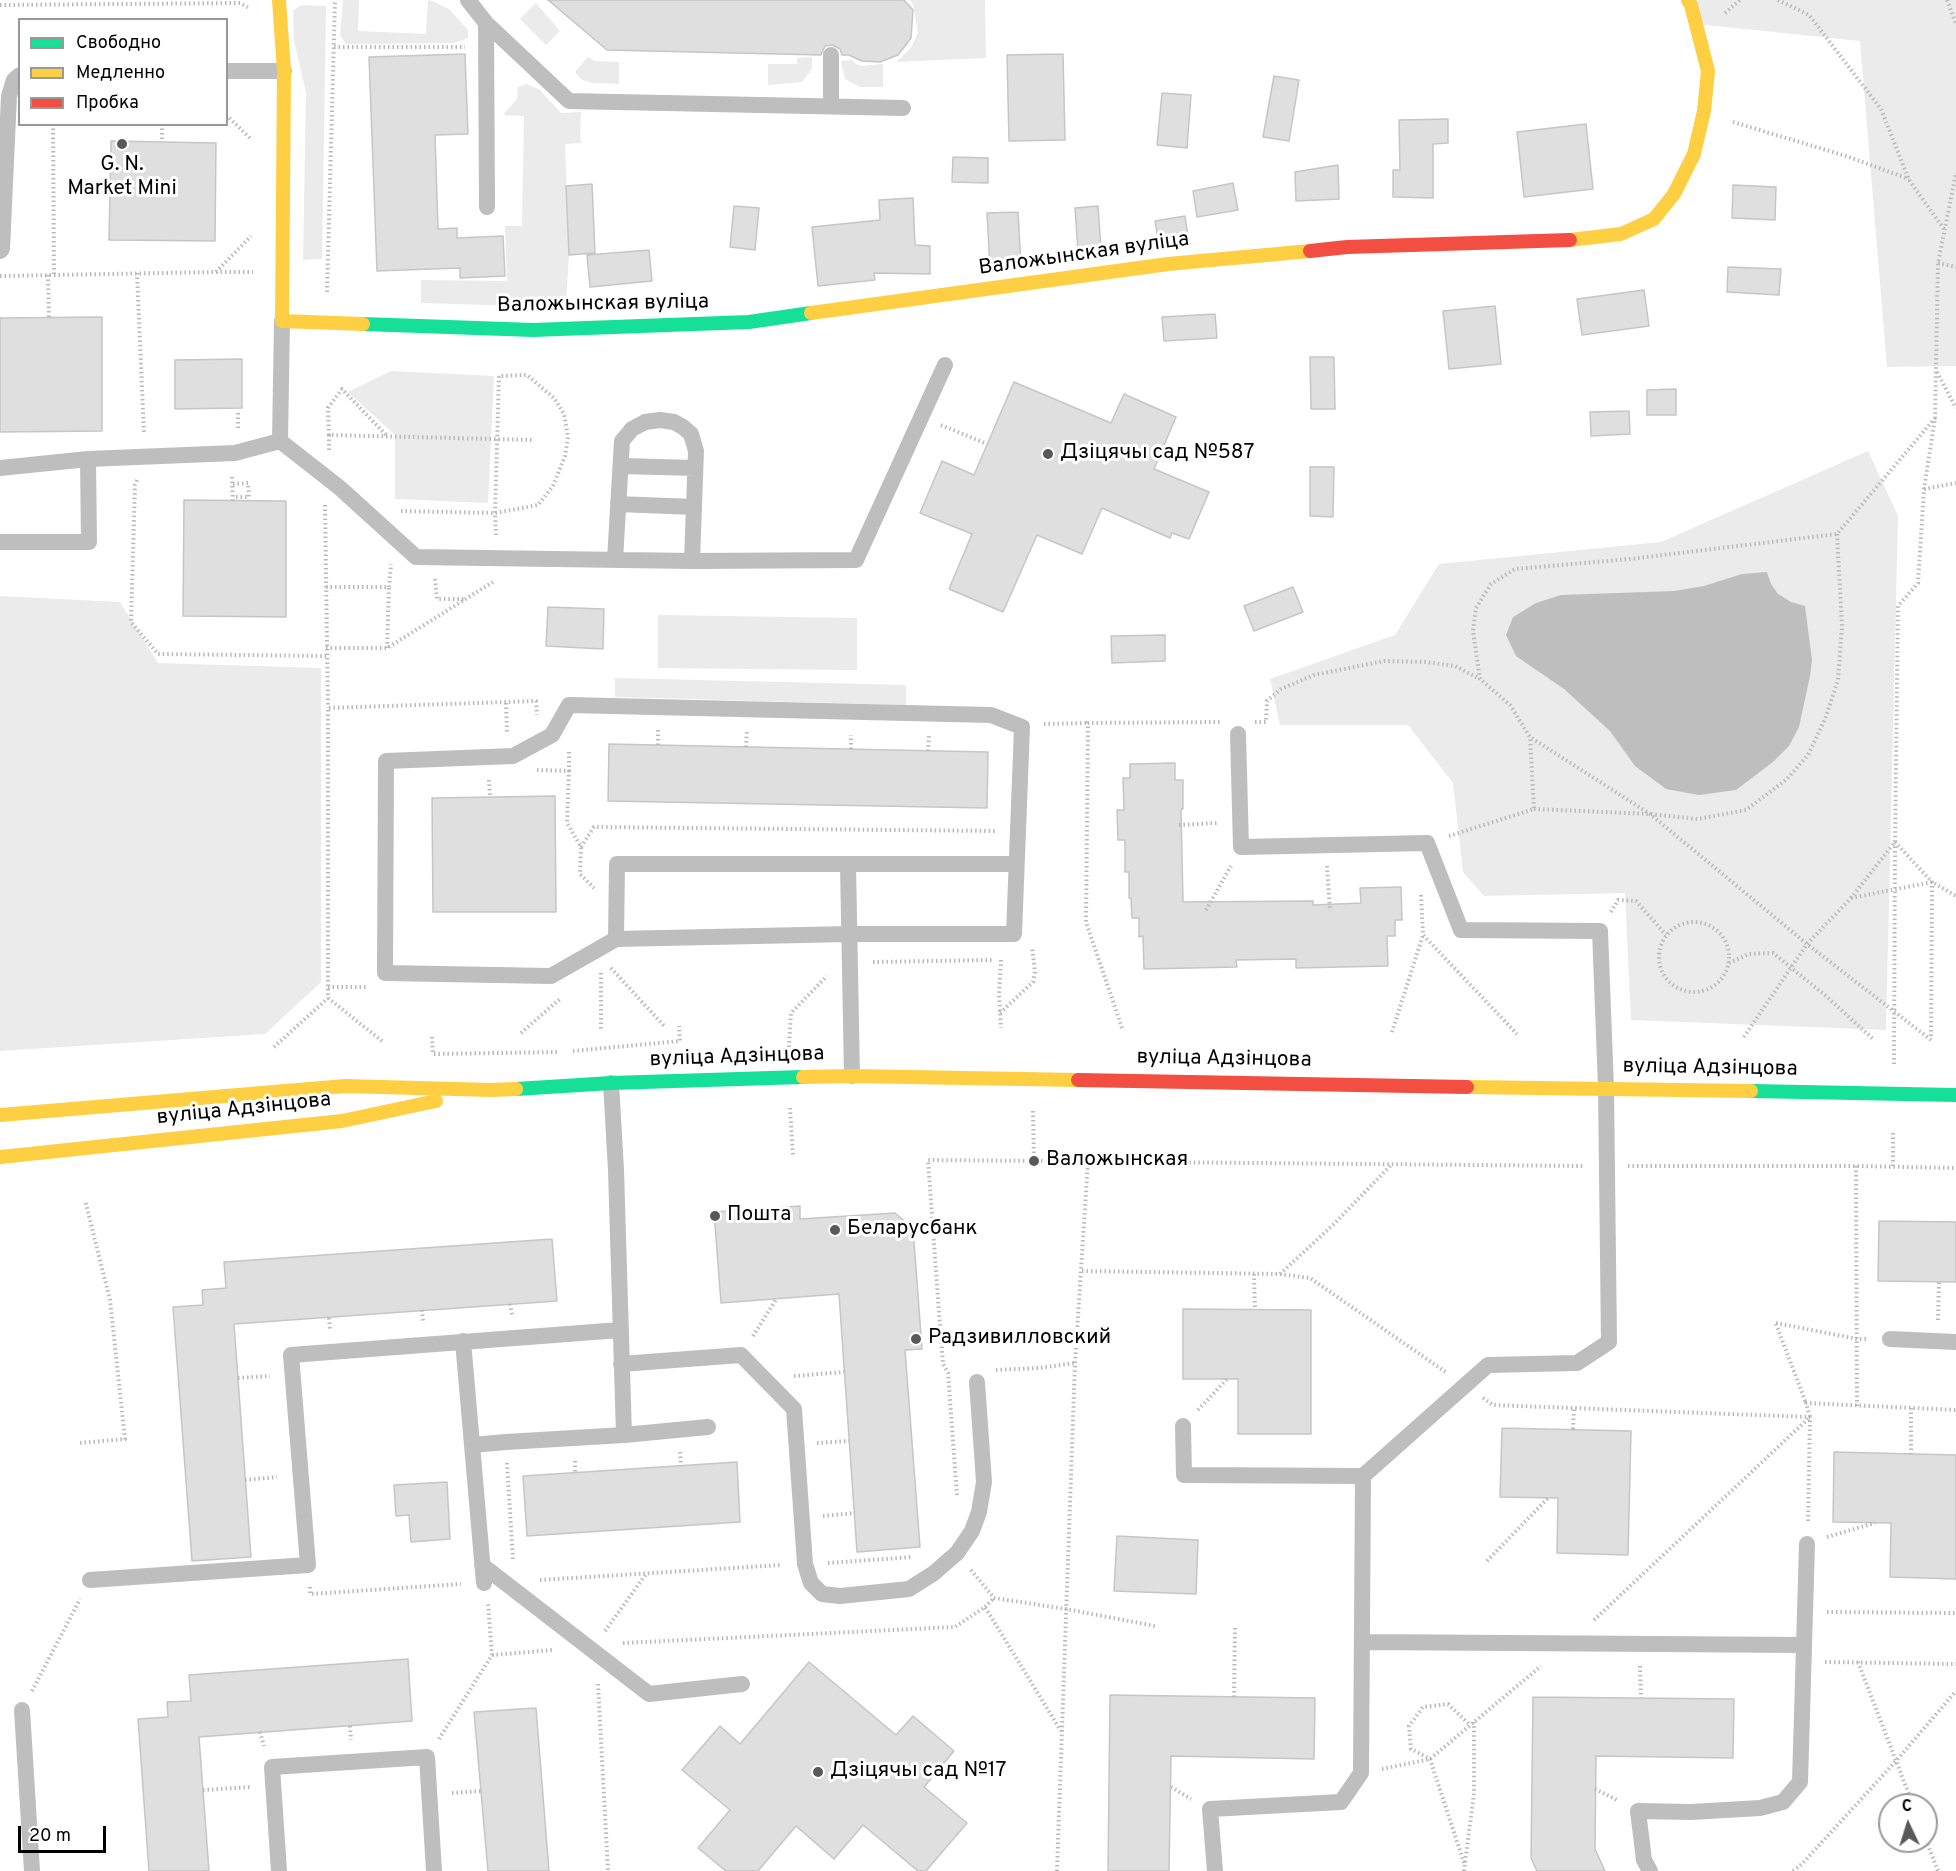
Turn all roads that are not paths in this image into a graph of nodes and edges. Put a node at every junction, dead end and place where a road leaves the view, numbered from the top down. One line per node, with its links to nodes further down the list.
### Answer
1 (279, 0): 7 (main road)
2 (468, 0): 4 (lane)
3 (1688, 0): 13 (main road, Валожынская вуліца)
4 (486, 23): 9 (lane); 11 (lane)
5 (831, 55): 9 (lane)
6 (228, 71): 7 (lane)
7 (284, 71): 13 (main road)
8 (18, 77): 12 (lane)
9 (831, 106): 10 (lane)
10 (903, 108)
11 (487, 207)
12 (0, 250)
13 (282, 321): 15 (lane)
14 (945, 364): 24 (lane)
15 (280, 441): 16 (lane); 23 (lane)
16 (88, 459): 18 (lane); 22 (lane)
17 (621, 466): 19 (lane); 19 (lane); 20 (lane)
18 (0, 468)
19 (695, 468): 21 (lane)
20 (618, 504): 21 (lane); 23 (lane)
21 (694, 507): 24 (lane)
22 (0, 542)
23 (615, 560): 24 (lane)
24 (692, 561)
25 (1237, 726): 32 (lane)
26 (1015, 864): 27 (lane); 28 (lane); 29 (lane)
27 (848, 865): 28 (lane); 29 (lane)
28 (850, 934): 29 (lane); 30 (lane)
29 (616, 939)
30 (852, 1076): 31 (main road, вуліца Адзінцова); 32 (main road, вуліца Адзінцова)
31 (611, 1083): 33 (main road, вуліца Адзінцова); 37 (lane)
32 (1606, 1088): 34 (main road, вуліца Адзінцова); 47 (lane)
33 (491, 1090): 35 (main road, вуліца Адзінцова); 36 (main road, вуліца Адзінцова)
34 (1956, 1095)
35 (0, 1115)
36 (0, 1156)
37 (620, 1330): 39 (lane); 41 (lane)
38 (1890, 1339): 40 (lane)
39 (463, 1341): 46 (lane); 50 (lane)
40 (1956, 1342)
41 (621, 1364): 42 (lane); 45 (lane)
42 (977, 1382)
43 (1183, 1426): 47 (lane)
44 (708, 1427): 45 (lane)
45 (624, 1435): 46 (lane)
46 (472, 1445): 49 (lane)
47 (1363, 1476): 52 (lane)
48 (1807, 1544): 53 (lane)
49 (482, 1565): 51 (lane); 54 (lane)
50 (90, 1580)
51 (484, 1583)
52 (1362, 1642): 53 (lane); 59 (lane)
53 (1804, 1654): 60 (lane)
54 (742, 1684)
55 (22, 1710): 56 (lane)
56 (32, 1871)
57 (279, 1871): 58 (lane)
58 (434, 1871)
59 (1215, 1871)
60 (1650, 1871)

